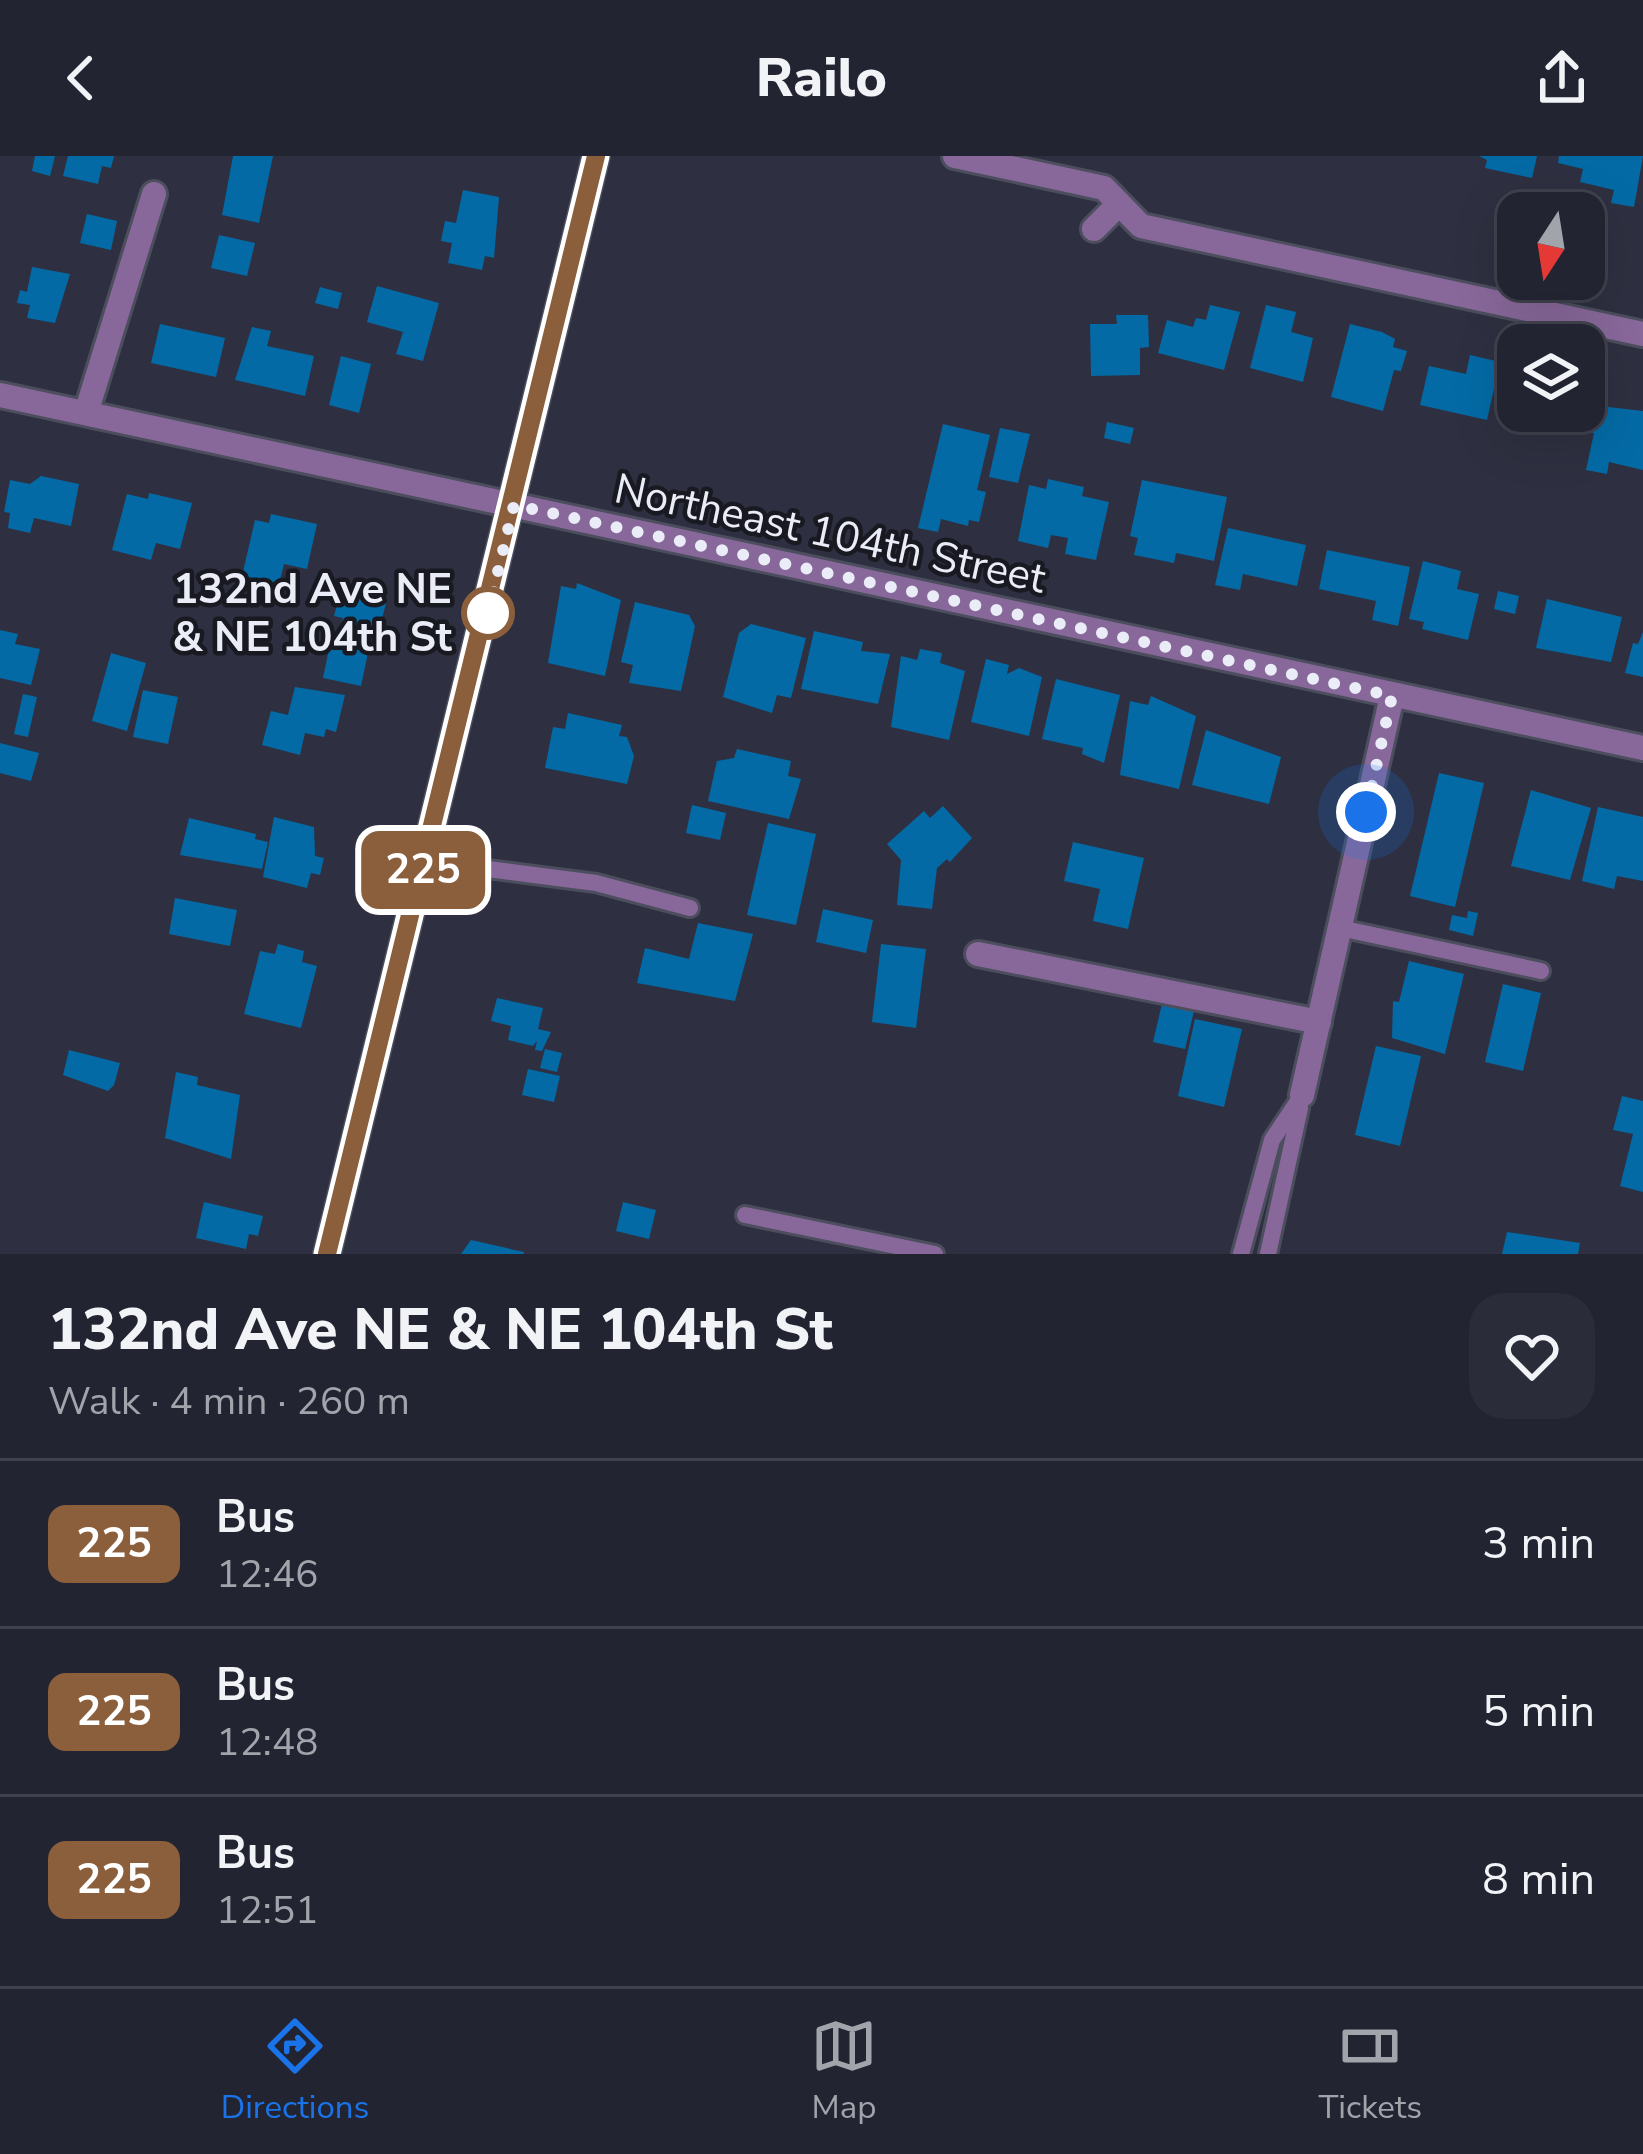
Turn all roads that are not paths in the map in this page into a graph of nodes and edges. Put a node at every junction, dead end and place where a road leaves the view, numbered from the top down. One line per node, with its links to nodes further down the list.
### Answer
1 (596, 156): 9 (street)
2 (956, 156): 4 (street)
3 (154, 194): 8 (street)
4 (1119, 204): 5 (street); 6 (street)
5 (1094, 230)
6 (1643, 334)
7 (0, 395): 8 (street, Northeast 104th Street)
8 (86, 412): 9 (street, Northeast 104th Street)
9 (514, 505): 10 (street, Northeast 104th Street); 12 (street)
10 (1392, 696): 11 (street, Northeast 104th Street); 14 (street)
11 (1643, 748)
12 (425, 861): 13 (lane); 20 (street)
13 (689, 908)
14 (1340, 928): 16 (lane); 17 (street)
15 (978, 954): 17 (street)
16 (1540, 971)
17 (1319, 1022): 18 (street)
18 (1303, 1096): 22 (lane); 23 (lane)
19 (745, 1215): 21 (lane)
20 (327, 1254)
21 (935, 1254)
22 (1241, 1254)
23 (1268, 1254)

